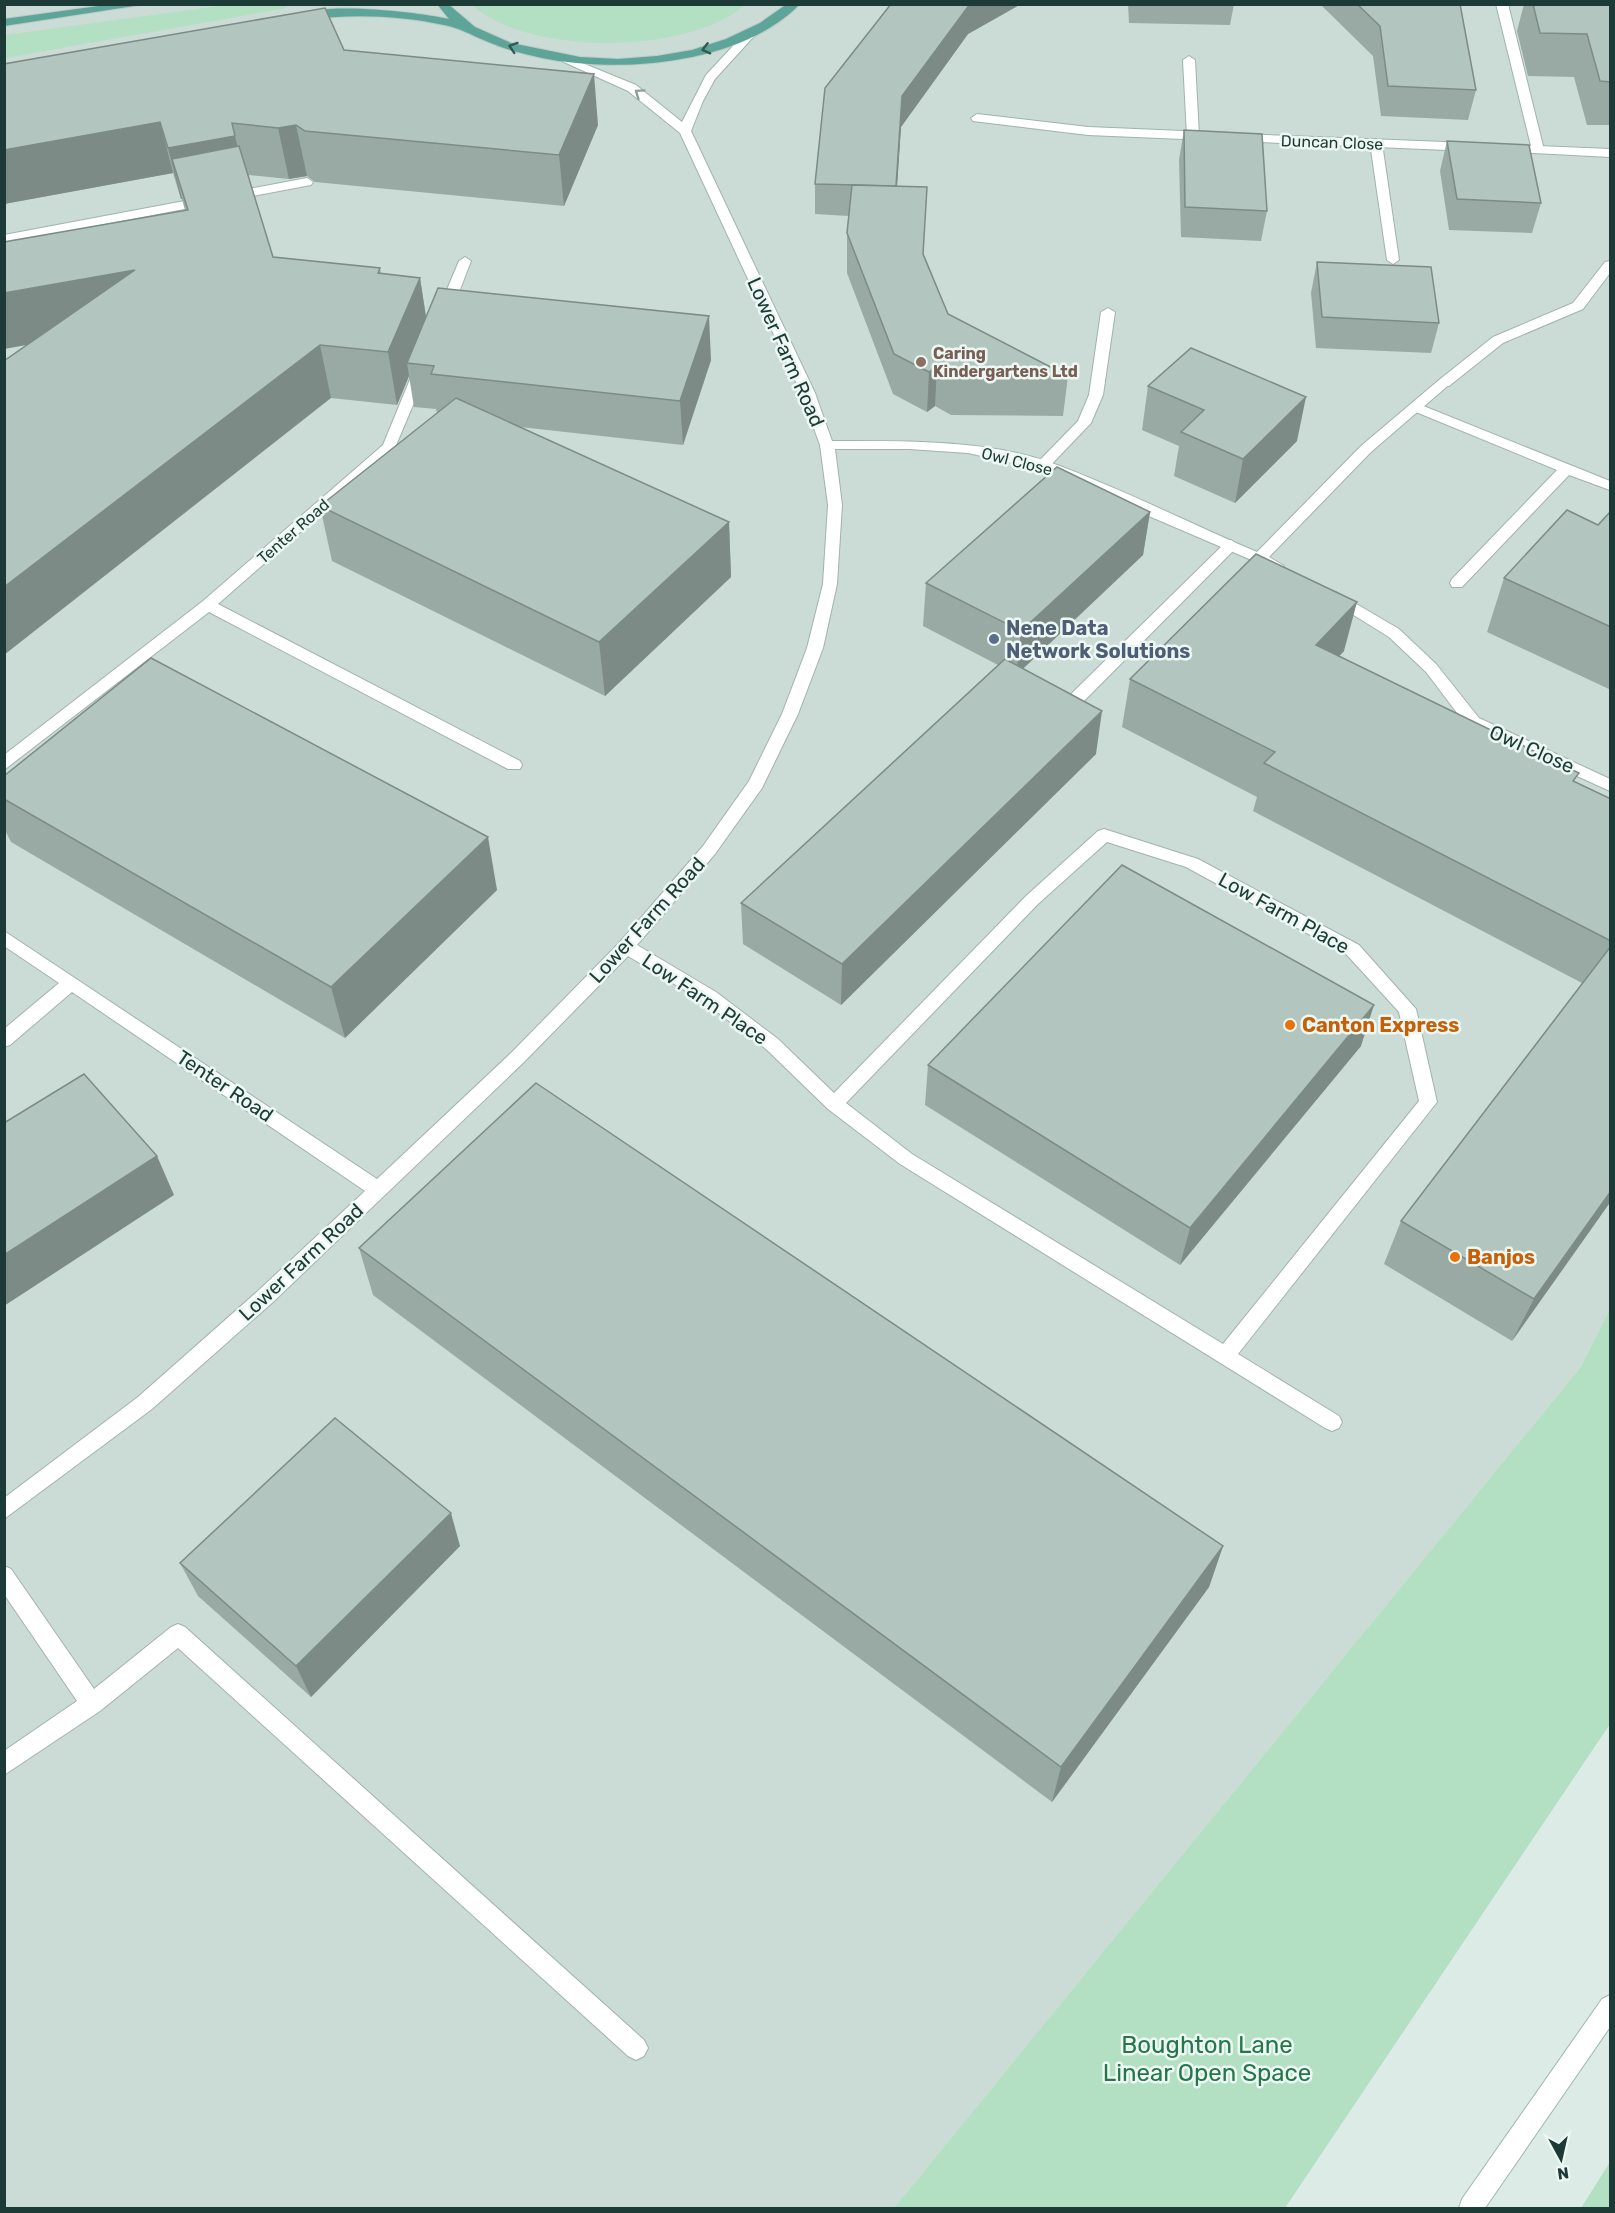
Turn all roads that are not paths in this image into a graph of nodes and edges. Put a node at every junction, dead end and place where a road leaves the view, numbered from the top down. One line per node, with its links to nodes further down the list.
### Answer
1 (142, 4): 6 (main road)
2 (442, 4): 7 (main road)
3 (795, 4): 8 (main road)
4 (1502, 4): 15 (street)
5 (288, 20): 7 (main road)
6 (4, 23)
7 (466, 26): 9 (main road, one-way to 7)
8 (750, 34): 9 (main road, one-way to 9); 12 (street)
9 (561, 58): 12 (street, one-way to 9)
10 (1190, 60): 13 (street)
11 (977, 118): 13 (street, Duncan Close)
12 (685, 131): 26 (street, Lower Farm Road)
13 (1193, 136): 14 (street, Duncan Close)
14 (1376, 143): 15 (street, Duncan Close); 19 (street)
15 (1538, 150): 16 (street, Duncan Close)
16 (1611, 153)
17 (307, 182): 18 (street)
18 (4, 239)
19 (1393, 260)
20 (465, 261): 23 (street)
21 (1611, 265): 25 (street)
22 (1108, 312): 27 (street)
23 (439, 326)
24 (426, 358): 35 (street, Tenter Road)
25 (1416, 407): 28 (street); 31 (street)
26 (827, 445): 27 (street, Owl Close); 41 (street, Lower Farm Road)
27 (1043, 465): 30 (street, Owl Close)
28 (1567, 468): 29 (street); 33 (street)
29 (1611, 486)
30 (1231, 545): 31 (street, Owl Close); 36 (street)
31 (1260, 558): 32 (street, Owl Close)
32 (1291, 574)
33 (1457, 584)
34 (1322, 590): 39 (street, Owl Close)
35 (208, 605): 37 (street, Tenter Road); 38 (street)
36 (1074, 702)
37 (4, 764)
38 (514, 765)
39 (1611, 785)
40 (4, 938): 42 (street, Tenter Road)
41 (626, 946): 44 (street, Low Farm Place); 45 (street, Lower Farm Road)
42 (71, 983): 43 (street); 45 (street, Tenter Road)
43 (4, 1040)
44 (834, 1104): 46 (street, Low Farm Place); 46 (street, Low Farm Place)
45 (378, 1190): 48 (street, Lower Farm Road)
46 (1226, 1355): 47 (street, Low Farm Place)
47 (1332, 1422)
48 (4, 1510)
49 (4, 1576): 50 (street)
50 (92, 1704): 51 (street); 53 (street)
51 (4, 1764)
52 (1611, 2007): 54 (street)
53 (636, 2049)
54 (1471, 2208)

